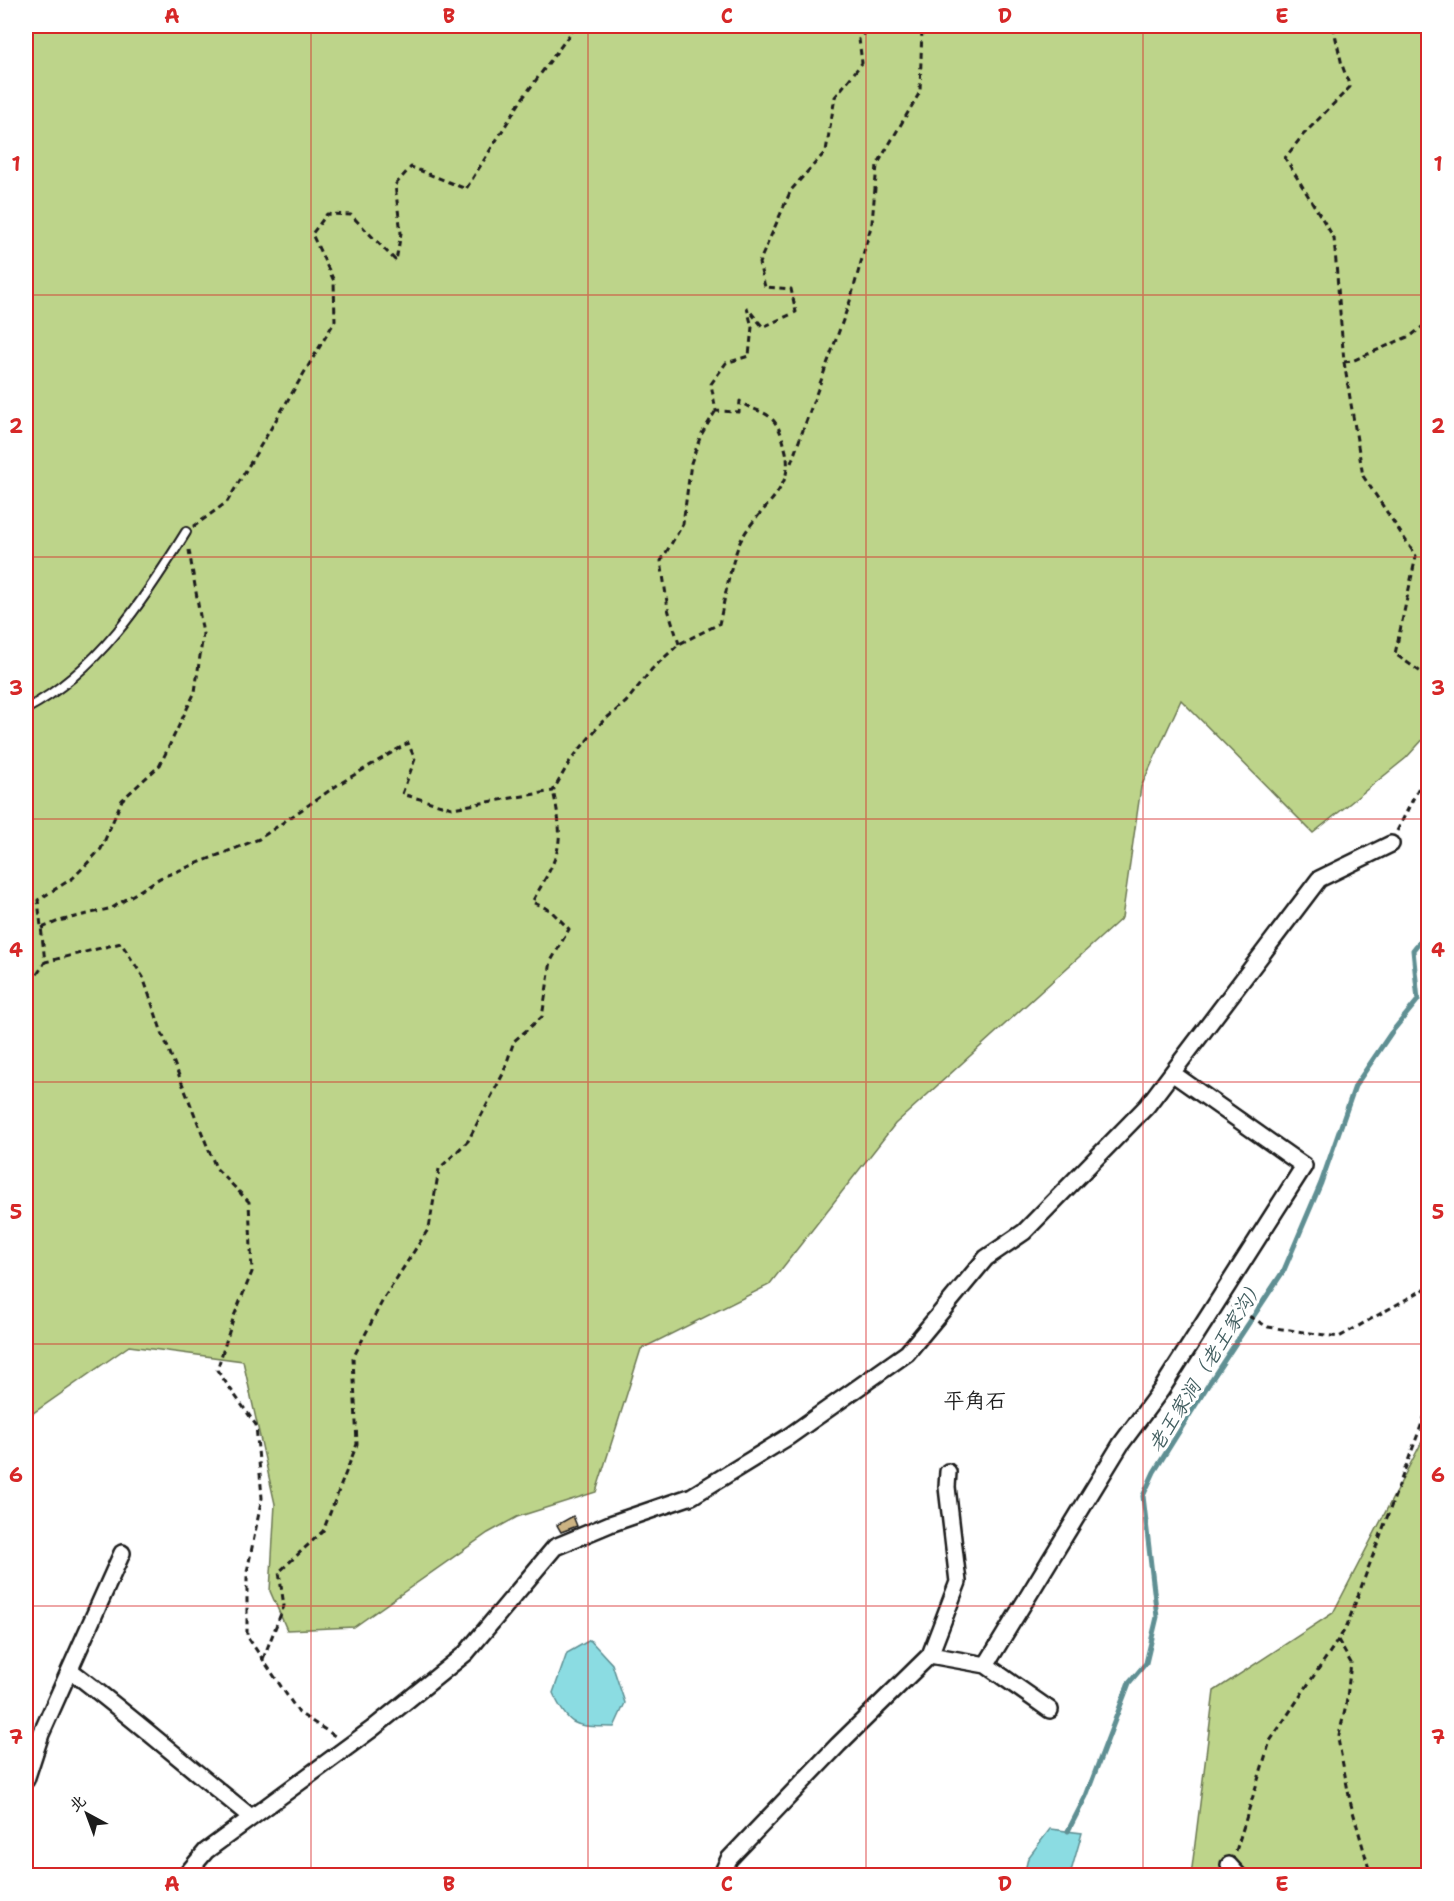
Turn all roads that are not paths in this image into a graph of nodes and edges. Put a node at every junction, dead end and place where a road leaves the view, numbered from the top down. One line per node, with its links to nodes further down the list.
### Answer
1 (186, 532): 2 (lane)
2 (26, 709)
3 (1391, 844): 4 (street)
4 (1172, 1073): 8 (street); 12 (street)
5 (948, 1472): 7 (street)
6 (122, 1552): 9 (street)
7 (930, 1655): 8 (street); 14 (street)
8 (986, 1665): 10 (street)
9 (70, 1670): 11 (street); 12 (street)
10 (1050, 1710)
11 (26, 1780)
12 (250, 1817): 13 (street)
13 (185, 1875)
14 (721, 1875)

